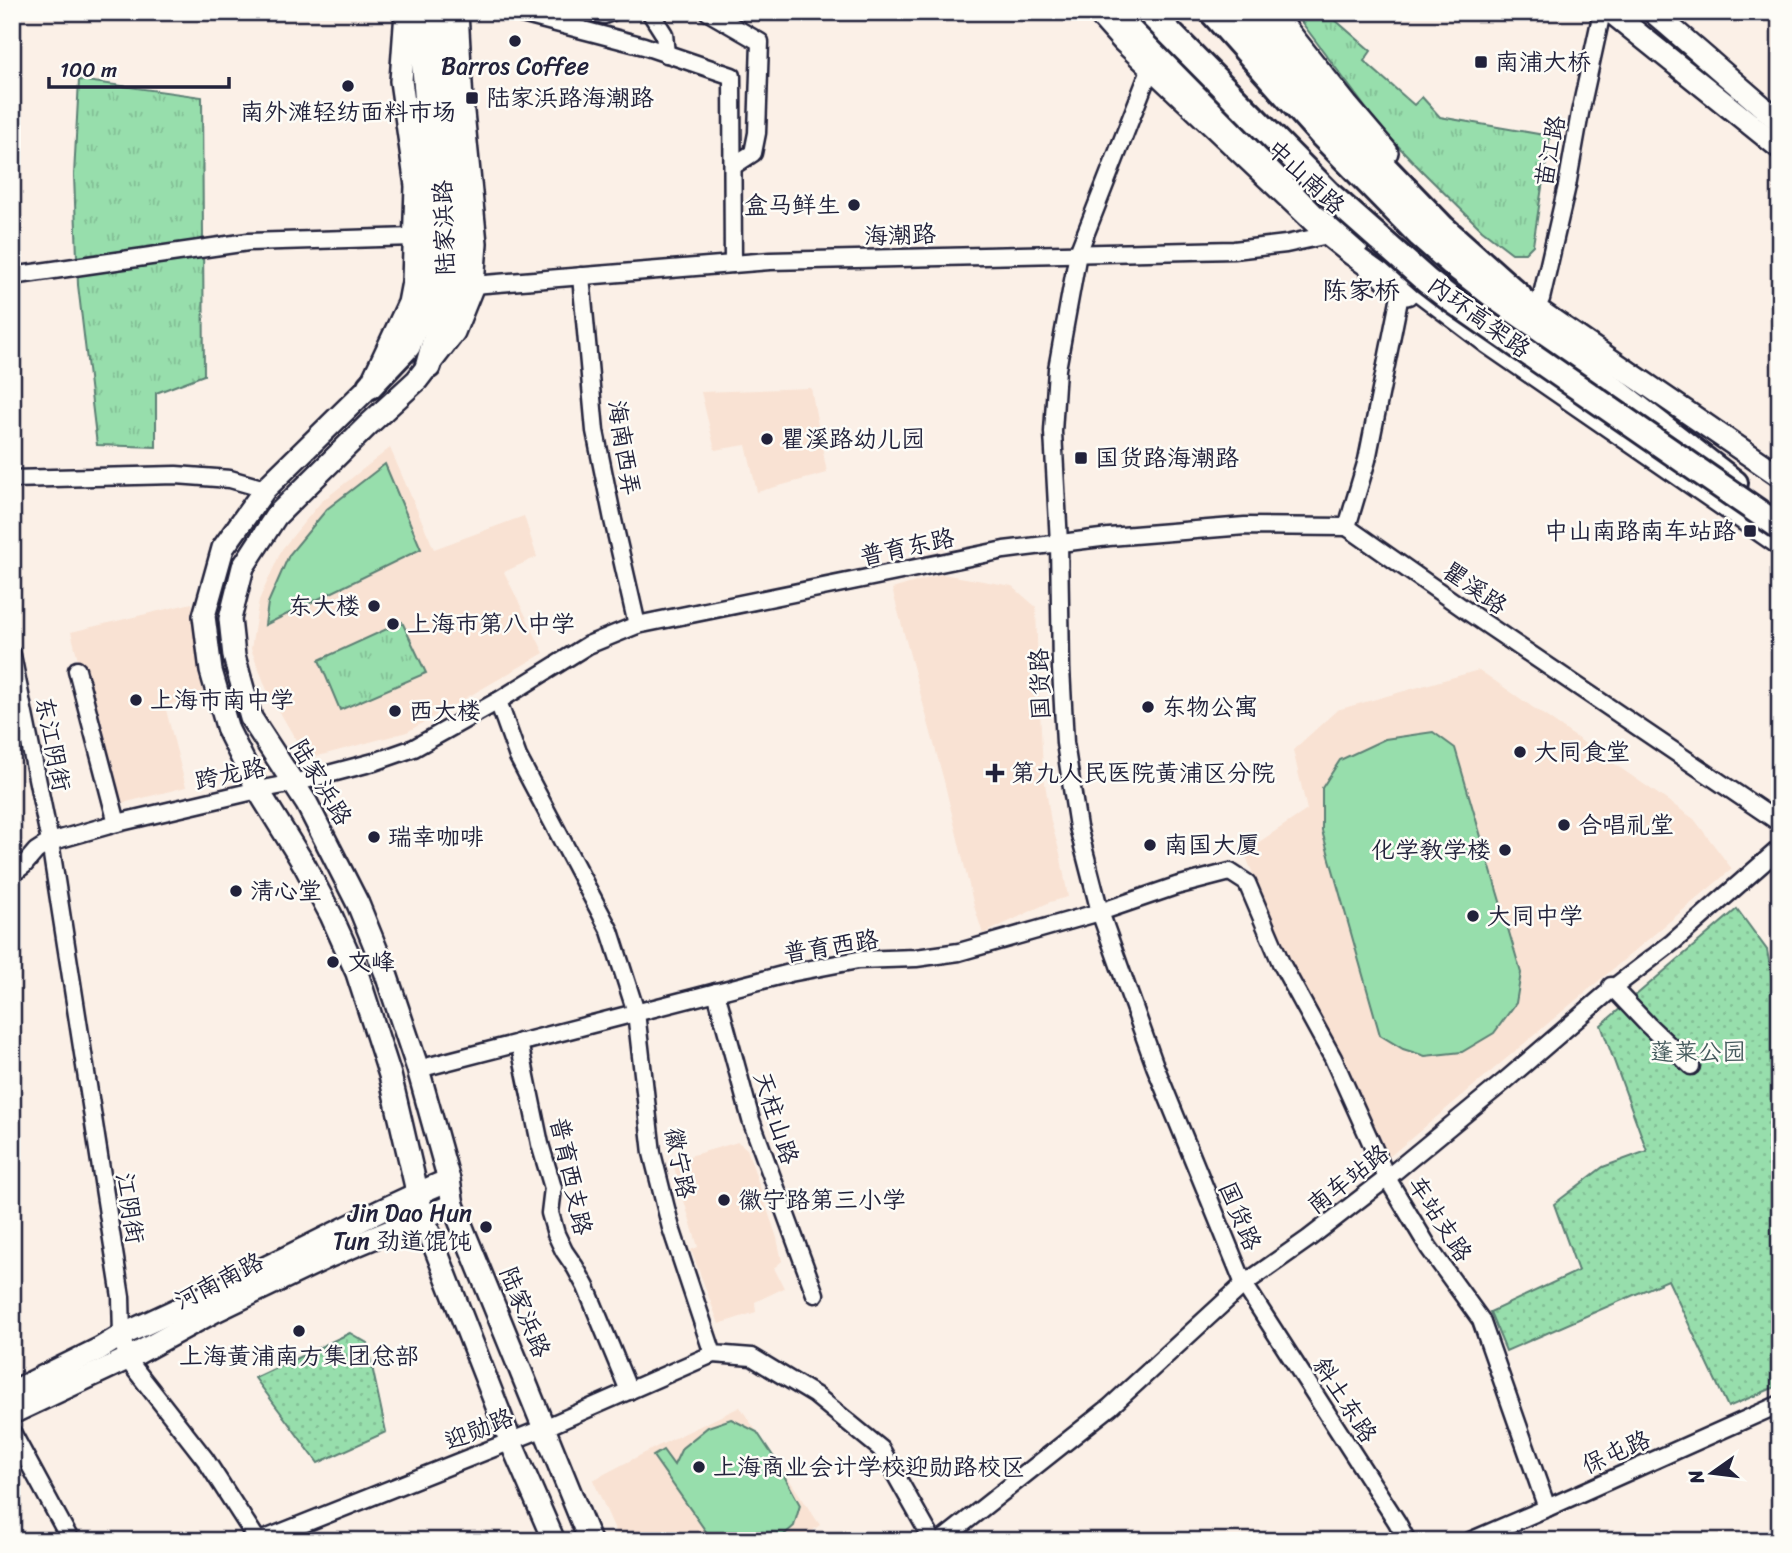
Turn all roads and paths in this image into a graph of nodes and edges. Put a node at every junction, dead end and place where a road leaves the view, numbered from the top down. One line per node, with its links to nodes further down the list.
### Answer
1 (406, 12): 29 (main road, 陆家浜路)
2 (424, 12): 32 (highway)
3 (441, 12): 32 (highway)
4 (457, 12): 37 (main road, 陆家浜路)
5 (514, 12): 22 (street)
6 (592, 12): 7 (street)
7 (612, 12)
8 (650, 12): 22 (street)
9 (708, 12): 26 (street)
10 (1097, 12): 23 (main road, 中山南路)
11 (1120, 12): 30 (highway)
12 (1138, 12): 38 (main road, 中山南路)
13 (1149, 12): 33 (highway, 内环高架路, bridge)
14 (1169, 12): 33 (highway, bridge)
15 (1193, 12): 28 (highway)
16 (1248, 12): 39 (highway)
17 (1273, 12): 39 (main road, 中山南路)
18 (1602, 12): 39 (street, 苗江路)
19 (1611, 12): 25 (main road)
20 (1653, 12): 24 (main road)
21 (1221, 16): 28 (highway, 内环高架路); 39 (main road, 中山南路)
22 (666, 54): 26 (street)
23 (1151, 67): 27 (main road, 中山南路); 31 (street, 国货路)
24 (1780, 122)
25 (1780, 148)
26 (733, 166): 34 (street)
27 (1328, 234): 31 (street, 海潮路); 38 (main road, 中山南路)
28 (1420, 235): 45 (highway, 内环高架路)
29 (414, 237): 35 (street); 41 (main road, 陆家浜路)
30 (1356, 243): 38 (main road)
31 (1078, 253): 34 (street, 海潮路); 48 (street, 国货路)
32 (445, 260): 40 (highway); 41 (highway)
33 (1405, 262): 47 (highway, 内环高架路, bridge)
34 (733, 264): 36 (street, 海潮路)
35 (12, 276)
36 (580, 276): 37 (street, 海潮路); 50 (street, 海南西弄)
37 (473, 285): 40 (main road, 陆家浜路)
38 (1411, 291): 46 (street); 49 (main road, 中山南路)
39 (1534, 301): 42 (main road, 中山南路)
40 (428, 366): 54 (main road, 陆家浜路)
41 (370, 386): 44 (main road, 陆家浜路)
42 (1780, 476)
43 (12, 479): 44 (street)
44 (265, 489): 55 (main road, 陆家浜路)
45 (1780, 512)
46 (1347, 527): 48 (street, 普育东路); 57 (street, 瞿溪路)
47 (1780, 527)
48 (1059, 542): 50 (street, 普育东路); 62 (street, 国货路)
49 (1780, 544)
50 (637, 625): 53 (street, 普育东路)
51 (12, 655): 58 (street, 东江阴街)
52 (77, 670): 56 (street)
53 (498, 701): 54 (street, 跨龙路); 65 (street, 徽宁路)
54 (293, 783): 55 (street, 跨龙路); 68 (main road, 陆家浜路)
55 (258, 790): 56 (street, 跨龙路); 71 (main road, 陆家浜路)
56 (117, 823): 58 (street, 跨龙路)
57 (1780, 823)
58 (50, 842): 60 (street, 跨龙路); 76 (street, 江阴街)
59 (1780, 848): 63 (street, 南车站路)
60 (12, 874)
61 (1247, 883): 62 (street, 普育西路); 69 (street, 车站支路)
62 (1100, 912): 64 (street, 普育西路); 74 (street, 国货路)
63 (1612, 987): 67 (street); 69 (street, 南车站路)
64 (716, 992): 65 (street, 普育西路); 75 (street, 天柱山路)
65 (636, 1013): 66 (street, 普育西路); 77 (street, 徽宁路)
66 (519, 1042): 68 (street, 普育西路); 79 (street, 普育西支路)
67 (1691, 1066)
68 (418, 1069): 70 (main road, 陆家浜路)
69 (1387, 1178): 74 (street, 南车站路); 86 (street, 车站支路)
70 (449, 1180): 71 (main road, 河南南路); 72 (main road, 陆家浜路)
71 (418, 1193): 73 (main road, 陆家浜路); 76 (main road, 河南南路)
72 (453, 1205): 73 (main road, 河南南路); 83 (main road, 陆家浜路)
73 (423, 1217): 78 (main road, 河南南路); 85 (main road, 陆家浜路)
74 (1244, 1284): 92 (street, 南车站路); 93 (street, 斜土东路)
75 (815, 1294)
76 (122, 1335): 78 (street, 江阴街); 80 (main road, 河南南路)
77 (713, 1354): 79 (street, 迎勋路); 91 (street)
78 (127, 1359): 82 (main road, 河南南路); 88 (street, 江阴街)
79 (629, 1391): 83 (street, 迎勋路)
80 (12, 1392)
81 (1780, 1404): 86 (street, 保屯路)
82 (12, 1413)
83 (544, 1428): 85 (street, 迎勋路); 90 (main road, 陆家浜路)
84 (12, 1432): 87 (street)
85 (510, 1440): 88 (street, 迎勋路); 89 (main road, 陆家浜路)
86 (1547, 1508): 94 (street, 保屯路)
87 (71, 1541)
88 (259, 1541)
89 (554, 1541)
90 (590, 1541)
91 (933, 1541)
92 (941, 1541)
93 (1406, 1541)
94 (1471, 1541)

